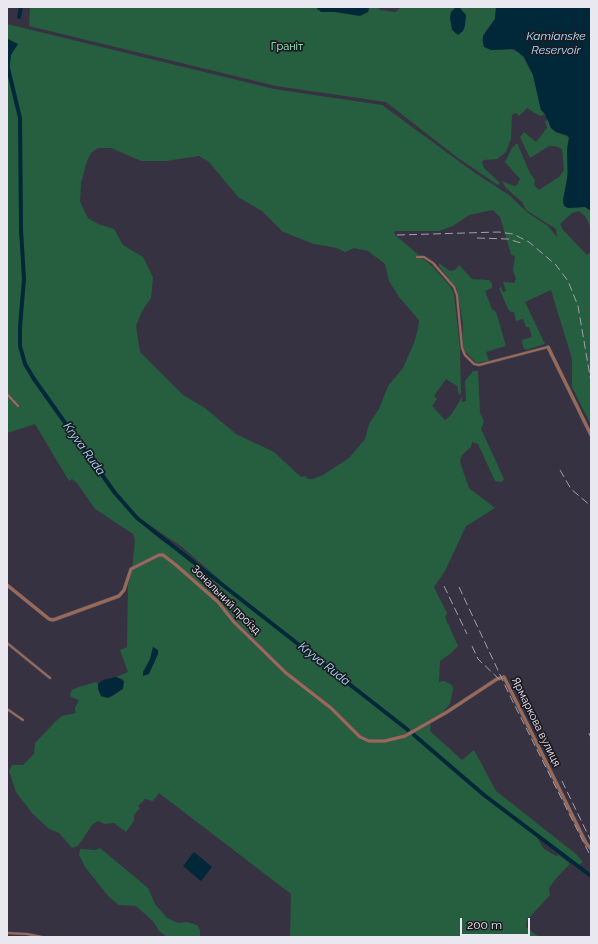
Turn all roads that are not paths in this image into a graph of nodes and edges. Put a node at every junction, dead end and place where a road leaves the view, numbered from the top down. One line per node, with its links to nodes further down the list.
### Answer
1 (417, 257): 2 (street)
2 (548, 347): 5 (street)
3 (7, 394): 4 (street)
4 (18, 406)
5 (591, 435)
6 (7, 585): 11 (street, Зональний проїзд)
7 (7, 643): 8 (street)
8 (50, 678)
9 (7, 709): 10 (street)
10 (23, 720)
11 (432, 721): 12 (street, Ярмаркова вулиця)
12 (591, 849)
13 (7, 934): 14 (street)
14 (42, 937)

